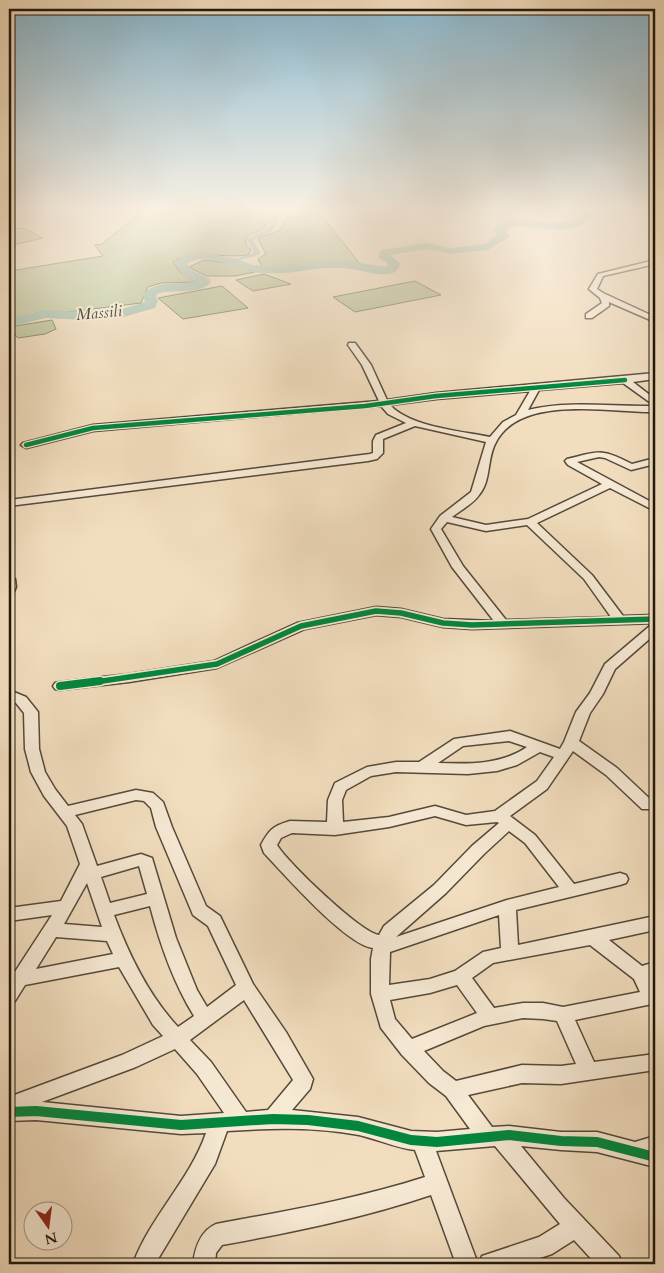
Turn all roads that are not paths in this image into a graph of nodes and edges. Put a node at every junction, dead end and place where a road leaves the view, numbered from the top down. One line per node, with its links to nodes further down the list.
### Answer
1 (624, 269): 2 (street)
2 (603, 296): 3 (street); 4 (street)
3 (588, 316)
4 (655, 320)
5 (352, 345): 10 (street)
6 (655, 376): 7 (street)
7 (626, 380): 8 (street); 9 (street)
8 (535, 389): 10 (street); 12 (street)
9 (655, 402)
10 (384, 404): 13 (street); 15 (street)
11 (655, 409): 12 (street)
12 (520, 416): 14 (street)
13 (413, 423): 14 (street); 18 (street)
14 (492, 440): 20 (street)
15 (26, 445)
16 (655, 461): 17 (street)
17 (612, 484): 19 (street); 21 (street)
18 (9, 503)
19 (655, 508)
20 (444, 518): 21 (street); 26 (street)
21 (530, 522): 24 (street)
22 (9, 579): 23 (street)
23 (9, 592)
24 (619, 619): 25 (street); 26 (street)
25 (655, 619)
26 (503, 624): 28 (street)
27 (655, 628): 31 (street)
28 (60, 686)
29 (9, 694): 34 (street)
30 (538, 746): 31 (street); 32 (street); 32 (street)
31 (567, 749): 33 (street); 35 (street)
32 (422, 767): 36 (street)
33 (653, 809)
34 (64, 812): 37 (street); 55 (street)
35 (503, 819): 36 (street); 39 (street); 49 (street)
36 (336, 829): 49 (street)
37 (90, 868): 40 (street); 42 (street); 43 (street)
38 (620, 879): 39 (street)
39 (571, 891): 41 (street)
40 (156, 898): 43 (street); 60 (street)
41 (507, 906): 49 (street); 50 (street)
42 (66, 907): 44 (street); 46 (street)
43 (104, 911): 47 (street)
44 (9, 914)
45 (655, 923): 48 (street)
46 (52, 930): 47 (street); 54 (street)
47 (113, 935): 51 (street)
48 (593, 937): 50 (street); 52 (street)
49 (383, 945): 56 (street)
50 (510, 952): 53 (street)
51 (124, 960): 54 (street); 61 (street)
52 (648, 971): 58 (street)
53 (461, 976): 56 (street); 59 (street)
54 (20, 979): 57 (street)
55 (246, 988): 60 (street); 68 (street)
56 (380, 994): 62 (street)
57 (9, 996)
58 (563, 1015): 59 (street); 64 (street)
59 (489, 1016): 62 (street)
60 (205, 1019): 61 (street)
61 (177, 1038): 66 (street); 69 (street)
62 (409, 1049): 65 (street)
63 (655, 1062): 64 (street)
64 (589, 1072): 65 (street)
65 (453, 1090): 70 (street)
66 (9, 1106)
67 (9, 1112): 69 (street)
68 (273, 1119): 69 (street); 71 (street)
69 (230, 1121): 77 (street)
70 (493, 1136): 71 (street); 73 (street); 76 (street)
71 (422, 1141): 75 (street)
72 (655, 1145): 73 (street)
73 (635, 1152): 74 (street)
74 (655, 1157)
75 (437, 1183): 78 (street); 79 (street)
76 (577, 1226): 80 (street); 81 (street)
77 (144, 1264)
78 (204, 1264)
79 (467, 1264)
80 (490, 1264)
81 (611, 1264)

